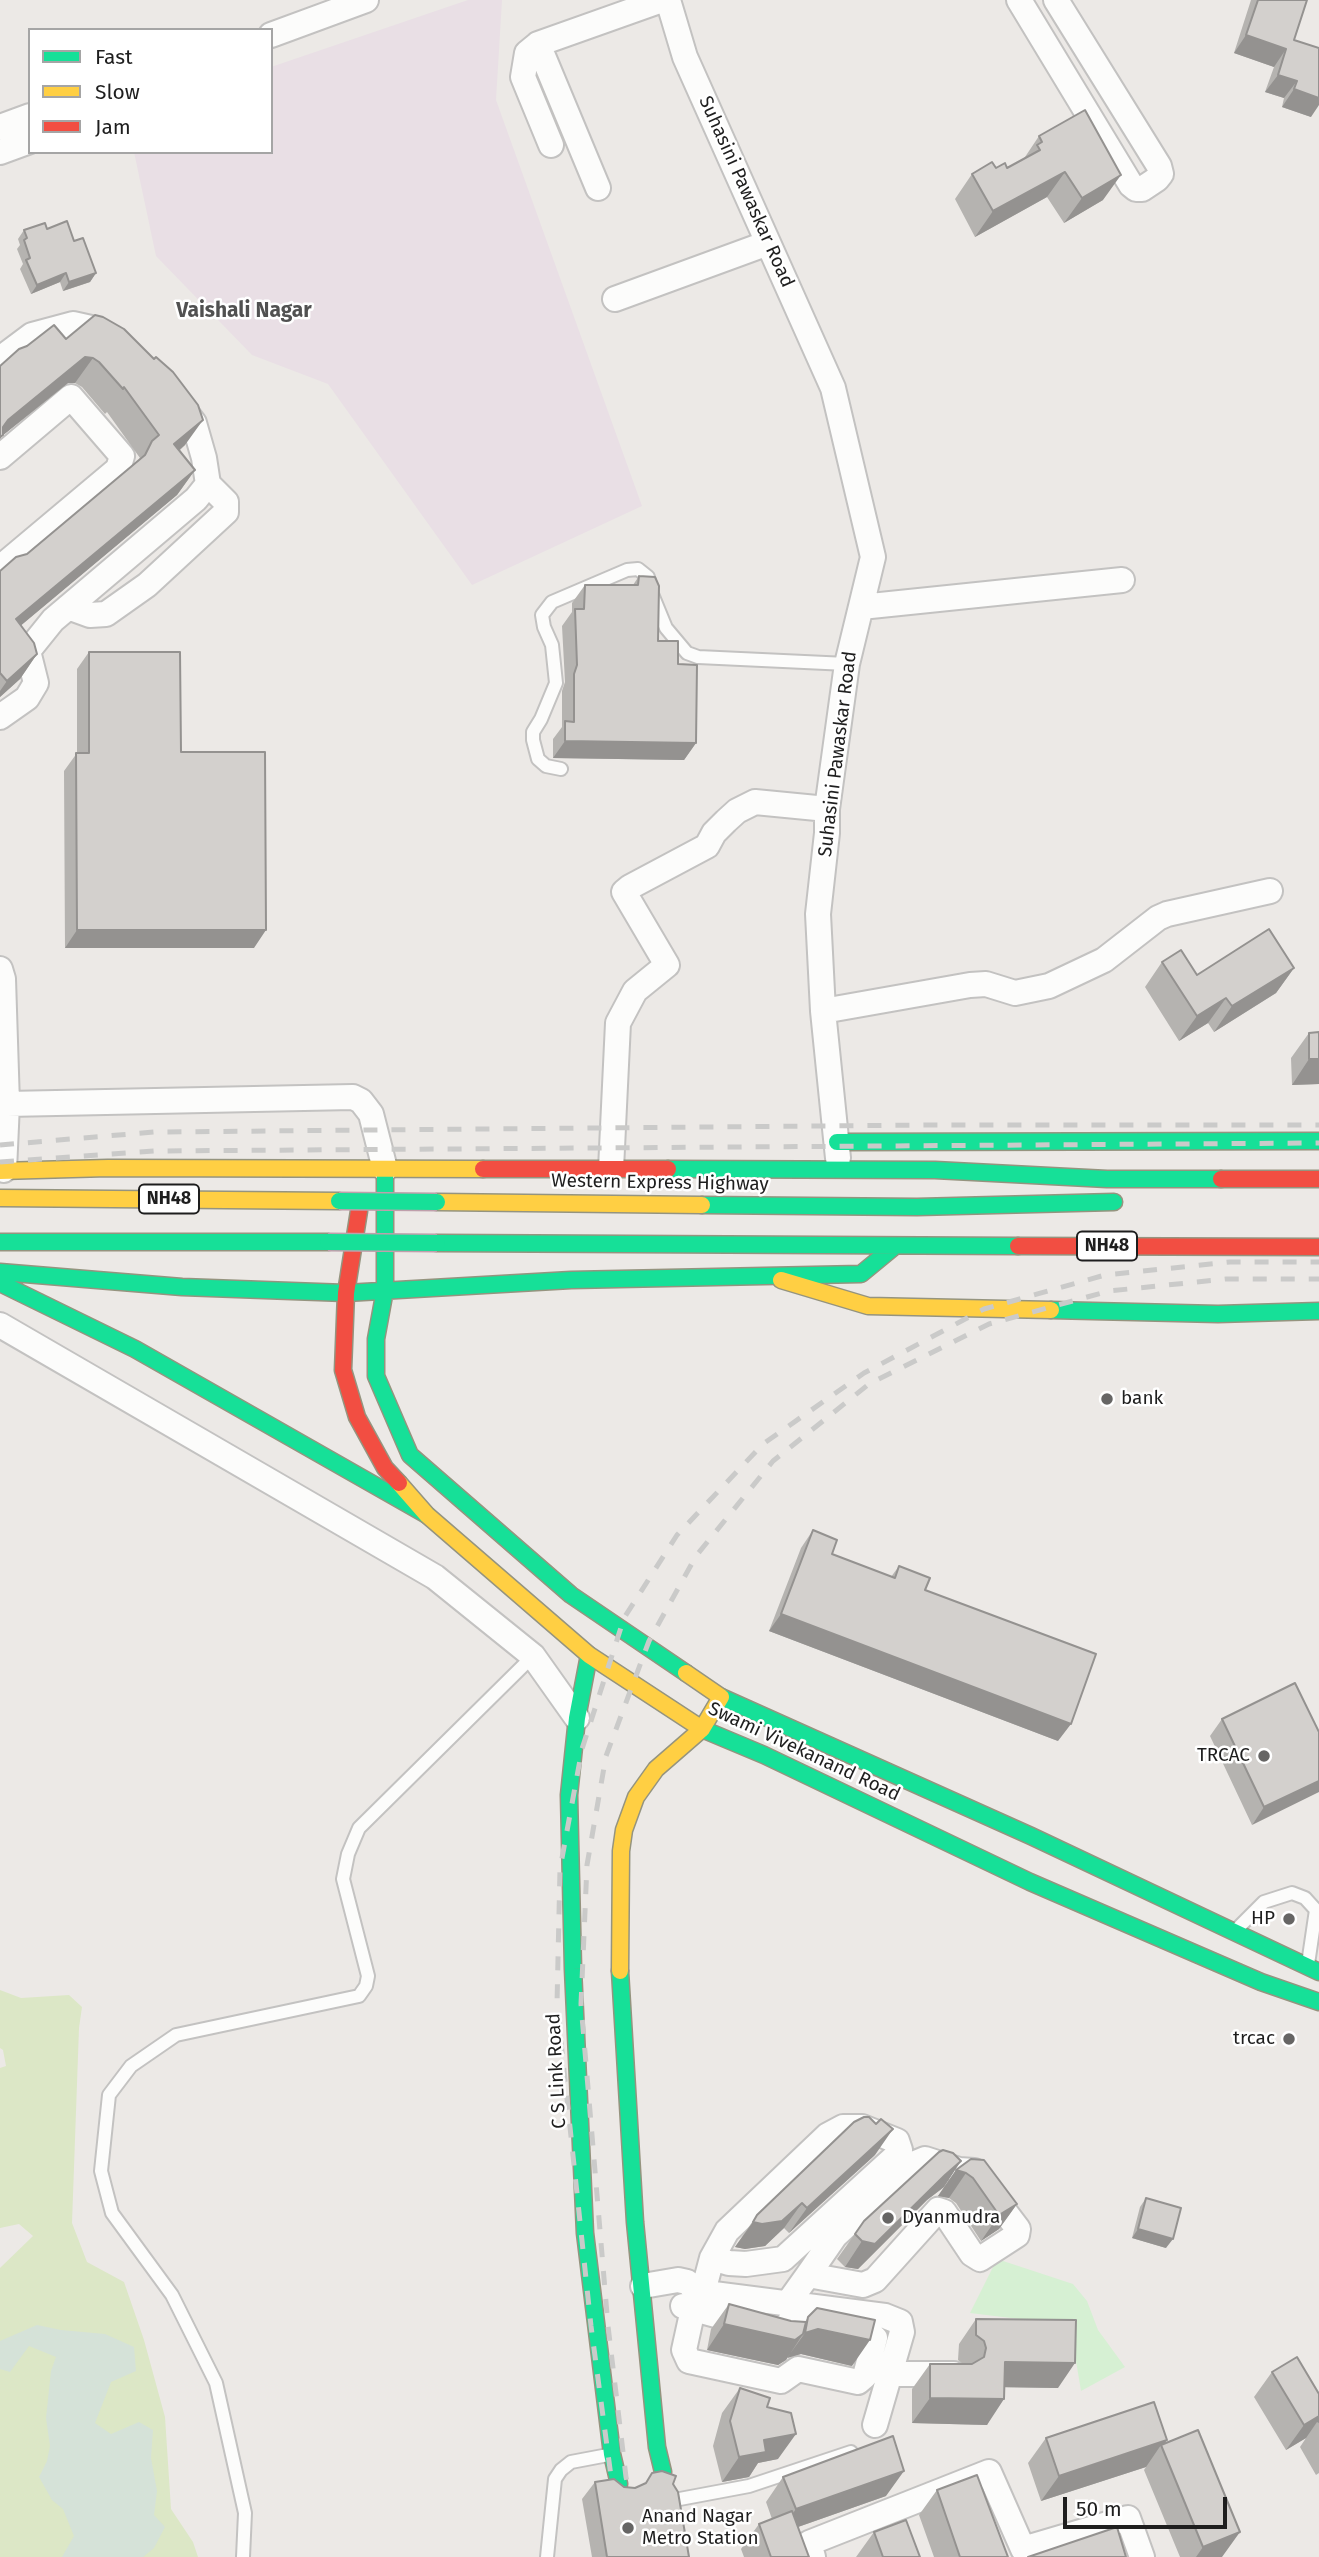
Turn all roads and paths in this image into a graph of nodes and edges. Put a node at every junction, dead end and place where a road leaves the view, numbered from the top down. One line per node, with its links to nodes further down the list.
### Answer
1 (366, 0): 6 (street)
2 (662, 0): 7 (street)
3 (668, 0): 16 (street, Suhasini Pawaskar Road)
4 (1019, 0): 9 (street)
5 (1056, 0): 8 (street)
6 (273, 34)
7 (538, 44): 13 (street); 15 (street)
8 (1091, 56): 9 (street); 9 (street)
9 (1064, 74)
10 (28, 117): 11 (street)
11 (0, 127)
12 (28, 142): 14 (street)
13 (551, 145)
14 (0, 152)
15 (598, 188)
16 (768, 243): 17 (street); 26 (street, Suhasini Pawaskar Road)
17 (615, 299)
18 (125, 351): 19 (street)
19 (0, 359)
20 (166, 387): 22 (street)
21 (0, 457): 23 (street)
22 (208, 484): 25 (street); 25 (street)
23 (0, 568)
24 (1122, 580): 26 (street)
25 (68, 607): 28 (street)
26 (861, 607): 27 (street, Suhasini Pawaskar Road)
27 (847, 664): 29 (lane); 30 (street, Suhasini Pawaskar Road)
28 (0, 717)
29 (561, 769)
30 (827, 809): 33 (street, Suhasini Pawaskar Road); 38 (street)
31 (1270, 891): 33 (street)
32 (0, 969): 34 (street)
33 (824, 1012): 36 (street, Suhasini Pawaskar Road)
34 (3, 1103): 37 (street); 40 (street)
35 (1319, 1140): 36 (main road)
36 (837, 1142): 39 (street, Suhasini Pawaskar Road)
37 (376, 1168): 38 (main road); 40 (main road); 51 (main road, Swami Vivekanand Road); 52 (main road, Swami Vivekanand Road)
38 (611, 1169): 39 (main road)
39 (838, 1169): 41 (main road); 44 (main road)
40 (2, 1170)
41 (1319, 1180)
42 (0, 1198): 44 (main road, Western Express Highway / NH48, bridge)
43 (1132, 1202): 44 (main road, Western Express Highway / NH48)
44 (875, 1206)
45 (0, 1242): 46 (main road, NH48, bridge)
46 (895, 1246): 47 (main road, NH48); 49 (main road)
47 (1319, 1247)
48 (0, 1272): 52 (main road)
49 (770, 1277): 51 (main road); 53 (main road)
50 (0, 1283): 55 (main road)
51 (385, 1290): 52 (main road); 58 (main road, Swami Vivekanand Road)
52 (346, 1293): 55 (main road, Swami Vivekanand Road)
53 (1319, 1311)
54 (0, 1325): 57 (street)
55 (427, 1515): 56 (main road, Swami Vivekanand Road)
56 (589, 1655): 59 (main road, C S Link Road); 60 (main road, Swami Vivekanand Road)
57 (533, 1656): 59 (street); 78 (lane)
58 (721, 1697): 60 (main road); 61 (main road, Swami Vivekanand Road)
59 (578, 1718): 74 (main road, C S Link Road)
60 (702, 1729): 63 (main road, Swami Vivekanand Road); 66 (main road)
61 (1233, 1933): 62 (main road, Swami Vivekanand Road); 62 (lane)
62 (1313, 1970)
63 (1319, 2003)
64 (712, 2258): 64 (street); 67 (street)
65 (807, 2275): 65 (street); 68 (street)
66 (643, 2286): 67 (street); 69 (main road)
67 (694, 2300): 67 (street); 68 (street); 69 (street)
68 (788, 2303): 70 (street)
69 (646, 2318): 75 (main road)
70 (890, 2374): 71 (street); 72 (street)
71 (954, 2374)
72 (875, 2425)
73 (851, 2452): 77 (lane)
74 (612, 2454): 76 (main road, C S Link Road); 79 (lane)
75 (663, 2472)
76 (618, 2484)
77 (669, 2501)
78 (243, 2557)
79 (547, 2557)
80 (813, 2557): 81 (street)
81 (1142, 2557)

